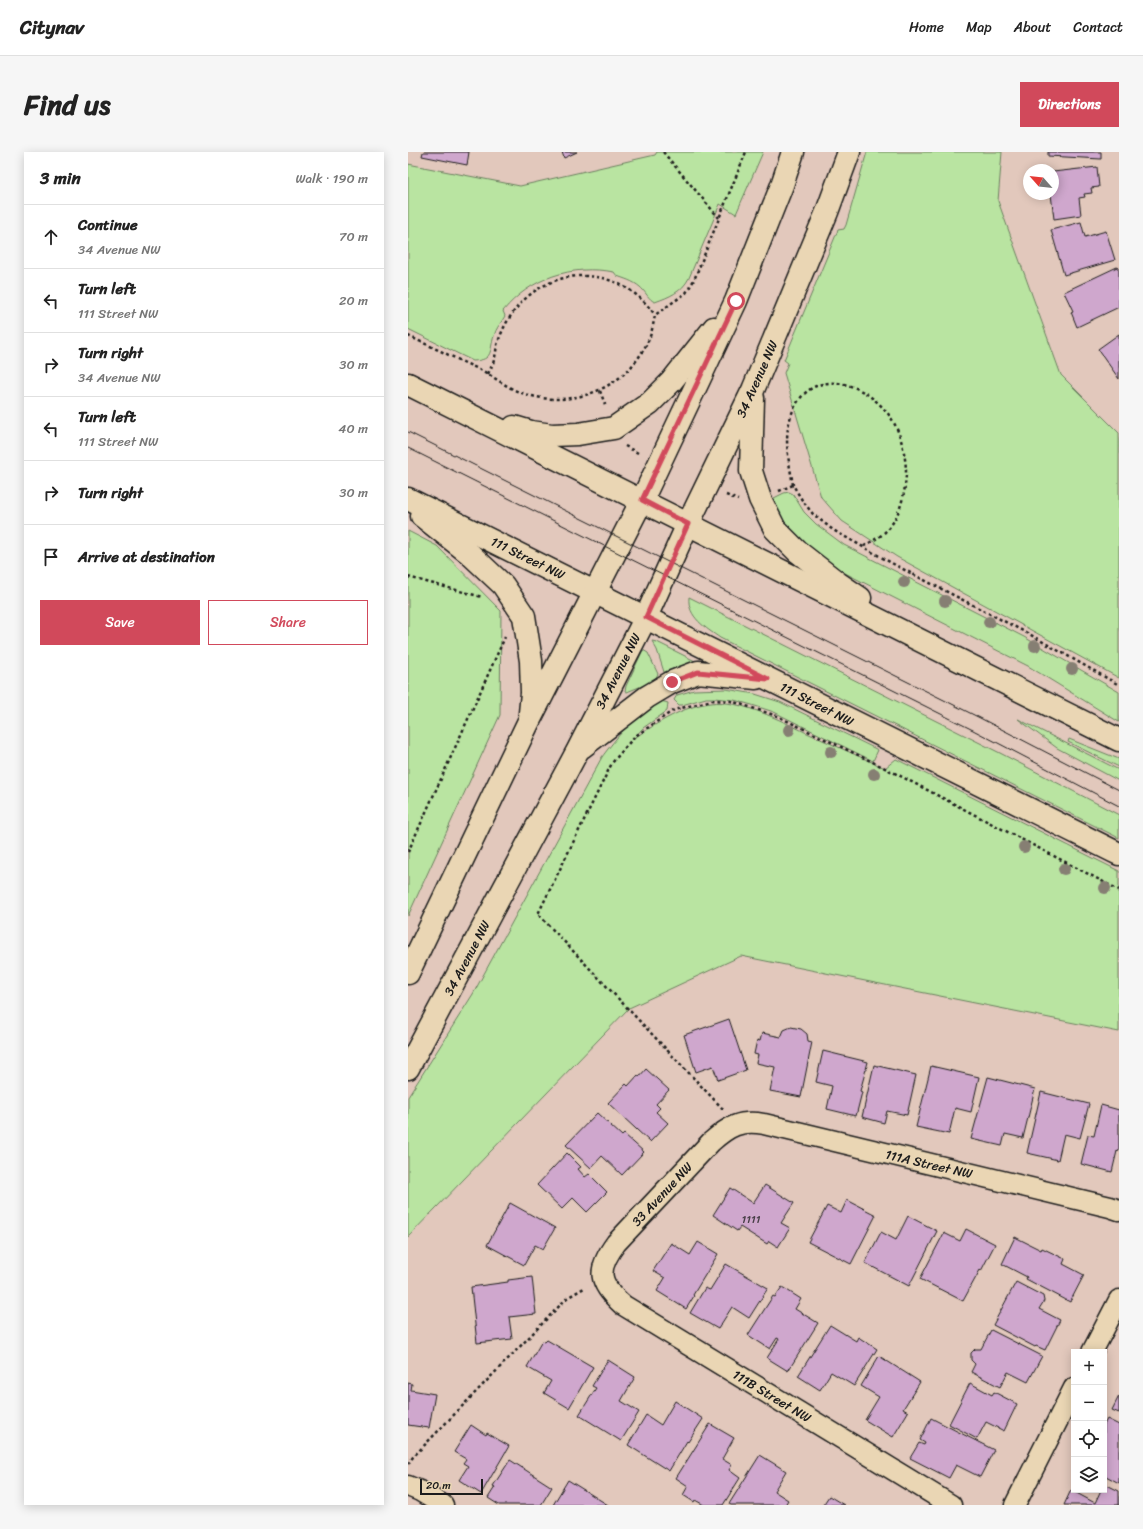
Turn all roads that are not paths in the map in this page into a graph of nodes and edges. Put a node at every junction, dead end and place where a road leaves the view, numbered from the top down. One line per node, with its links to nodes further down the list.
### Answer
1 (793, 152): 3 (main road)
2 (849, 152): 5 (main road, 34 Avenue NW)
3 (736, 301): 6 (main road); 8 (main road)
4 (408, 384): 6 (main road)
5 (753, 390): 10 (main road, 34 Avenue NW); 13 (main road)
6 (454, 407): 8 (main road)
7 (408, 499): 11 (main road, 111 Street NW)
8 (642, 500): 10 (main road); 11 (main road)
9 (408, 506): 15 (main road)
10 (688, 524): 12 (main road, 34 Avenue NW); 13 (main road)
11 (596, 592): 12 (main road, 111 Street NW); 15 (main road)
12 (646, 617): 14 (main road, 111 Street NW); 17 (main road, 34 Avenue NW)
13 (937, 650): 16 (main road)
14 (768, 679): 17 (main road); 18 (main road, 111 Street NW)
15 (528, 723): 19 (main road)
16 (1119, 740)
17 (578, 750): 20 (main road, 34 Avenue NW)
18 (1119, 854)
19 (408, 973)
20 (408, 1068)
21 (738, 1124): 22 (street, 111A Street NW); 23 (street, 33 Avenue NW)
22 (1119, 1210)
23 (602, 1277): 29 (street, 111B Street NW)
24 (1119, 1300): 25 (street)
25 (1094, 1349)
26 (1071, 1394): 30 (street)
27 (408, 1486): 28 (street)
28 (443, 1505)
29 (951, 1505)
30 (1015, 1505)

